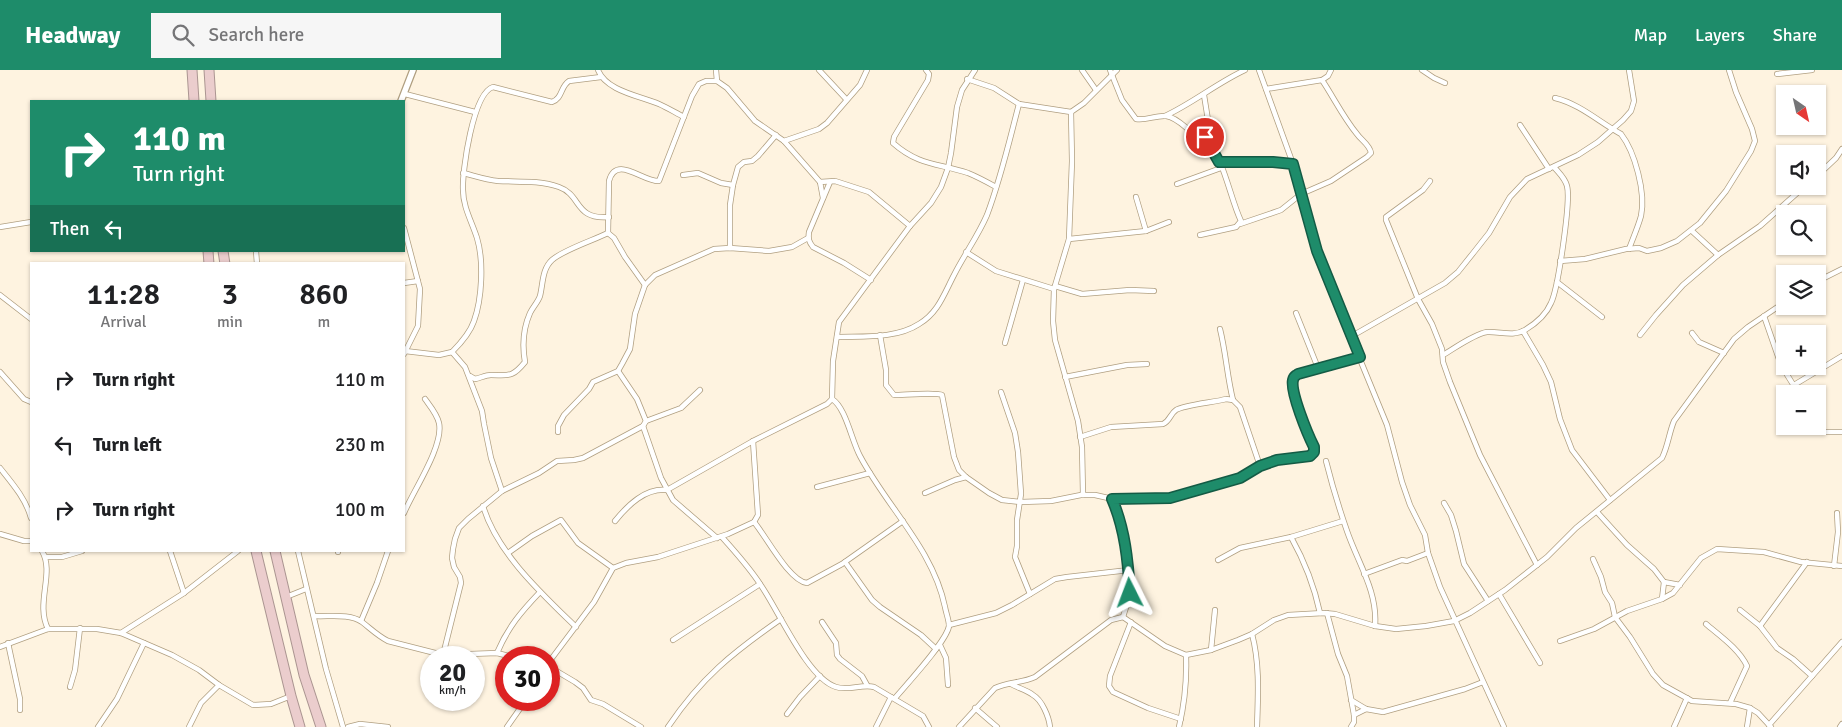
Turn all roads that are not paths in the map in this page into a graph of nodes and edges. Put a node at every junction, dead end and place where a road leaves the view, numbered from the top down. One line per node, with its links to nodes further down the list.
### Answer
1 (192, 70): 31 (highway)
2 (209, 70): 32 (highway)
3 (414, 70): 27 (street)
4 (716, 70): 23 (street)
5 (818, 70): 30 (street)
6 (867, 70): 30 (street)
7 (926, 70): 48 (street)
8 (975, 70): 21 (street)
9 (1082, 70): 26 (street)
10 (1117, 70): 18 (street)
11 (1245, 70): 28 (street)
12 (1258, 70): 25 (street)
13 (1331, 70): 22 (street)
14 (1422, 70): 24 (street)
15 (1629, 70): 40 (street)
16 (1729, 70): 70 (street)
17 (1812, 70): 20 (street)
18 (1111, 72): 26 (street); 37 (street)
19 (598, 74): 35 (street); 38 (street)
20 (1778, 74)
21 (967, 79): 34 (street); 48 (street)
22 (1322, 80): 25 (street); 59 (street)
23 (717, 81): 38 (street); 41 (street)
24 (1445, 83)
25 (1266, 89): 46 (street)
26 (1096, 90): 36 (street)
27 (405, 94): 33 (street); 35 (street)
28 (1204, 95): 37 (street); 42 (street)
29 (1555, 98): 40 (street)
30 (846, 99): 43 (street)
31 (194, 100)
32 (211, 100)
33 (402, 100)
34 (1019, 104): 36 (street); 58 (street)
35 (475, 112): 51 (street)
36 (1071, 112): 75 (street)
37 (1165, 116): 42 (street)
38 (684, 117): 63 (street)
39 (1520, 125): 50 (street)
40 (1612, 130): 50 (street); 77 (street)
41 (776, 135): 43 (street); 57 (street)
42 (1205, 137): 45 (street)
43 (784, 142): 53 (street)
44 (1842, 149): 47 (street)
45 (1219, 162): 46 (street); 49 (street)
46 (1293, 164): 59 (street)
47 (1826, 167)
48 (948, 168): 58 (street); 67 (street)
49 (1221, 168): 56 (street); 66 (street)
50 (1552, 168): 80 (street); 92 (street)
51 (463, 173): 63 (street); 108 (street)
52 (683, 175): 57 (street)
53 (820, 182): 54 (street); 62 (street)
54 (830, 182): 62 (street); 67 (street)
55 (1430, 182): 92 (street)
56 (1177, 184)
57 (733, 185): 76 (street)
58 (996, 187): 78 (street)
59 (1301, 194): 66 (street); 103 (street)
60 (1795, 195): 79 (street)
61 (1136, 197): 69 (street)
62 (823, 198): 74 (street)
63 (609, 217): 72 (street)
64 (30, 222): 68 (street)
65 (1169, 222): 69 (street)
66 (1240, 224): 73 (street)
67 (910, 226): 84 (street)
68 (0, 227)
69 (1146, 231): 75 (street)
70 (1692, 231): 77 (street); 79 (street)
71 (405, 232): 83 (street)
72 (608, 233): 88 (street); 117 (street)
73 (1200, 235)
74 (808, 238): 76 (street); 84 (street)
75 (1069, 239): 89 (street)
76 (730, 248): 88 (street)
77 (1629, 249): 80 (street)
78 (966, 252): 85 (street); 101 (street)
79 (1718, 255): 102 (street)
80 (1560, 261): 86 (street)
81 (1842, 269): 82 (street)
82 (1826, 277)
83 (418, 280): 87 (street); 106 (street)
84 (871, 280): 104 (street)
85 (1023, 280): 89 (street); 105 (street)
86 (1557, 282): 96 (street); 99 (street)
87 (405, 283)
88 (645, 285): 115 (street)
89 (1055, 287): 90 (street); 118 (street)
90 (1154, 291)
91 (0, 295): 97 (street)
92 (1418, 299): 103 (street); 110 (street)
93 (1776, 308): 95 (street)
94 (1296, 313): 114 (street)
95 (1764, 316): 109 (street); 119 (street)
96 (1602, 317)
97 (30, 318)
98 (1220, 329): 125 (street)
99 (1523, 331): 110 (street); 145 (street)
100 (1692, 333): 109 (street)
101 (880, 335): 104 (street); 138 (street)
102 (1640, 335)
103 (1352, 336): 112 (street)
104 (837, 337): 124 (street)
105 (1005, 343)
106 (405, 350)
107 (405, 352): 108 (street)
108 (452, 352): 117 (street)
109 (1724, 353): 145 (street)
110 (1443, 355): 176 (street)
111 (1842, 356): 120 (street)
112 (1360, 357): 114 (street); 170 (street)
113 (1147, 364): 118 (street)
114 (1318, 368): 135 (street)
115 (618, 371): 127 (street); 129 (street)
116 (0, 372): 126 (street)
117 (470, 376): 141 (street)
118 (1065, 377): 132 (street)
119 (1793, 385)
120 (1796, 385)
121 (700, 390): 127 (street)
122 (1001, 392): 146 (street)
123 (425, 399): 149 (street)
124 (832, 399): 133 (street); 137 (street)
125 (1233, 400): 132 (street); 135 (street)
126 (30, 402)
127 (646, 421): 128 (street)
128 (643, 426): 140 (street); 141 (street)
129 (558, 432)
130 (1826, 432): 131 (street)
131 (1842, 432)
132 (1080, 437): 143 (street)
133 (753, 441): 140 (street); 156 (street)
134 (1326, 461): 155 (street)
135 (1260, 466): 144 (street)
136 (0, 468): 152 (street)
137 (870, 473): 139 (street); 154 (street)
138 (966, 477): 142 (street); 146 (street)
139 (818, 487)
140 (667, 490): 153 (street); 159 (street)
141 (502, 491): 148 (street)
142 (925, 493)
143 (1083, 495): 144 (street); 146 (street)
144 (1112, 499): 180 (street)
145 (1610, 500): 150 (street)
146 (1021, 502): 188 (street)
147 (1444, 503): 192 (street)
148 (483, 506): 169 (street); 221 (street)
149 (405, 511)
150 (1597, 512): 176 (street); 182 (street)
151 (1837, 512): 177 (street)
152 (30, 514)
153 (615, 521)
154 (903, 521): 174 (street); 206 (street)
155 (1343, 521): 158 (street); 181 (street)
156 (754, 522): 159 (street); 174 (street)
157 (0, 534): 160 (street)
158 (1291, 537): 173 (street); 195 (street)
159 (719, 538): 179 (street); 183 (street)
160 (30, 541)
161 (42, 552): 171 (street)
162 (79, 552): 171 (street)
163 (170, 552): 187 (street)
164 (237, 552): 187 (street)
165 (256, 552): 238 (highway)
166 (275, 552): 190 (highway)
167 (298, 552): 185 (street)
168 (388, 552): 202 (street)
169 (508, 553): 179 (street); 186 (street)
170 (1428, 553): 181 (street); 201 (street)
171 (45, 557): 211 (street)
172 (1593, 558): 199 (street)
173 (1218, 560)
174 (845, 562): 225 (street)
175 (1807, 562): 177 (street); 184 (street); 208 (street)
176 (1537, 565): 189 (street)
177 (1834, 566): 178 (street)
178 (1842, 566)
179 (613, 568): 209 (street)
180 (1129, 570): 188 (street); 198 (street)
181 (1364, 574): 207 (street)
182 (1664, 582): 184 (street); 191 (street)
183 (760, 584): 200 (street); 214 (street)
184 (1680, 585): 191 (street)
185 (306, 590): 190 (street); 197 (street)
186 (540, 592): 209 (street); 222 (street)
187 (184, 593): 212 (street)
188 (1030, 594): 206 (street)
189 (1499, 594): 192 (street); 228 (street)
190 (286, 597): 255 (highway)
191 (1662, 599): 199 (street)
192 (1488, 602): 201 (street)
193 (1215, 610): 226 (street)
194 (1740, 610): 208 (street)
195 (1320, 613): 196 (street); 213 (street)
196 (1327, 613): 207 (street); 241 (street)
197 (314, 616): 202 (street); 256 (street)
198 (1123, 617): 204 (street); 233 (street)
199 (1615, 617): 215 (street); 240 (street)
200 (781, 620): 230 (street); 261 (street)
201 (1454, 621): 207 (street); 232 (street)
202 (361, 622): 224 (street)
203 (822, 622): 235 (street)
204 (1131, 622): 227 (street); 250 (street)
205 (1706, 624): 242 (street)
206 (949, 625): 219 (street)
207 (1375, 626)
208 (1760, 626): 231 (street)
209 (576, 627): 223 (street)
210 (80, 628): 211 (street); 212 (street); 237 (street)
211 (48, 629): 217 (street)
212 (121, 633): 218 (street)
213 (1252, 634): 226 (street); 268 (street)
214 (673, 640)
215 (1560, 641)
216 (1842, 642): 231 (street)
217 (8, 643): 220 (street); 246 (street)
218 (144, 643): 234 (street); 252 (street)
219 (940, 645): 225 (street); 236 (street)
220 (0, 646)
221 (445, 646)
222 (500, 646)
223 (560, 648)
224 (420, 649)
225 (936, 649): 239 (street)
226 (1211, 650): 227 (street)
227 (1186, 655): 250 (street)
228 (1540, 663)
229 (560, 673): 260 (street)
230 (820, 676): 235 (street); 248 (street)
231 (1812, 676): 251 (street)
232 (1482, 682): 245 (street); 270 (street)
233 (1012, 684): 243 (street); 266 (street)
234 (219, 685): 238 (street); 253 (street)
235 (867, 685): 239 (street)
236 (948, 685)
237 (70, 687)
238 (291, 696): 254 (highway)
239 (893, 698): 262 (street); 263 (street)
240 (1687, 698): 242 (street); 271 (street)
241 (1351, 700): 245 (street); 249 (street)
242 (1730, 703): 244 (street)
243 (975, 708): 264 (street); 265 (street)
244 (1750, 708): 251 (street); 272 (street)
245 (1366, 709): 249 (street)
246 (20, 710)
247 (518, 711): 259 (street)
248 (787, 714)
249 (1354, 715): 269 (street)
250 (1181, 719): 267 (street)
251 (1770, 726)
252 (98, 727)
253 (189, 727)
254 (300, 727)
255 (321, 727)
256 (343, 727)
257 (348, 727): 258 (street)
258 (388, 727)
259 (507, 727)
260 (641, 727)
261 (668, 727)
262 (876, 727)
263 (929, 727)
264 (959, 727)
265 (997, 727)
266 (1050, 727)
267 (1179, 727)
268 (1258, 727)
269 (1352, 727)
270 (1504, 727)
271 (1674, 727)
272 (1746, 727)

